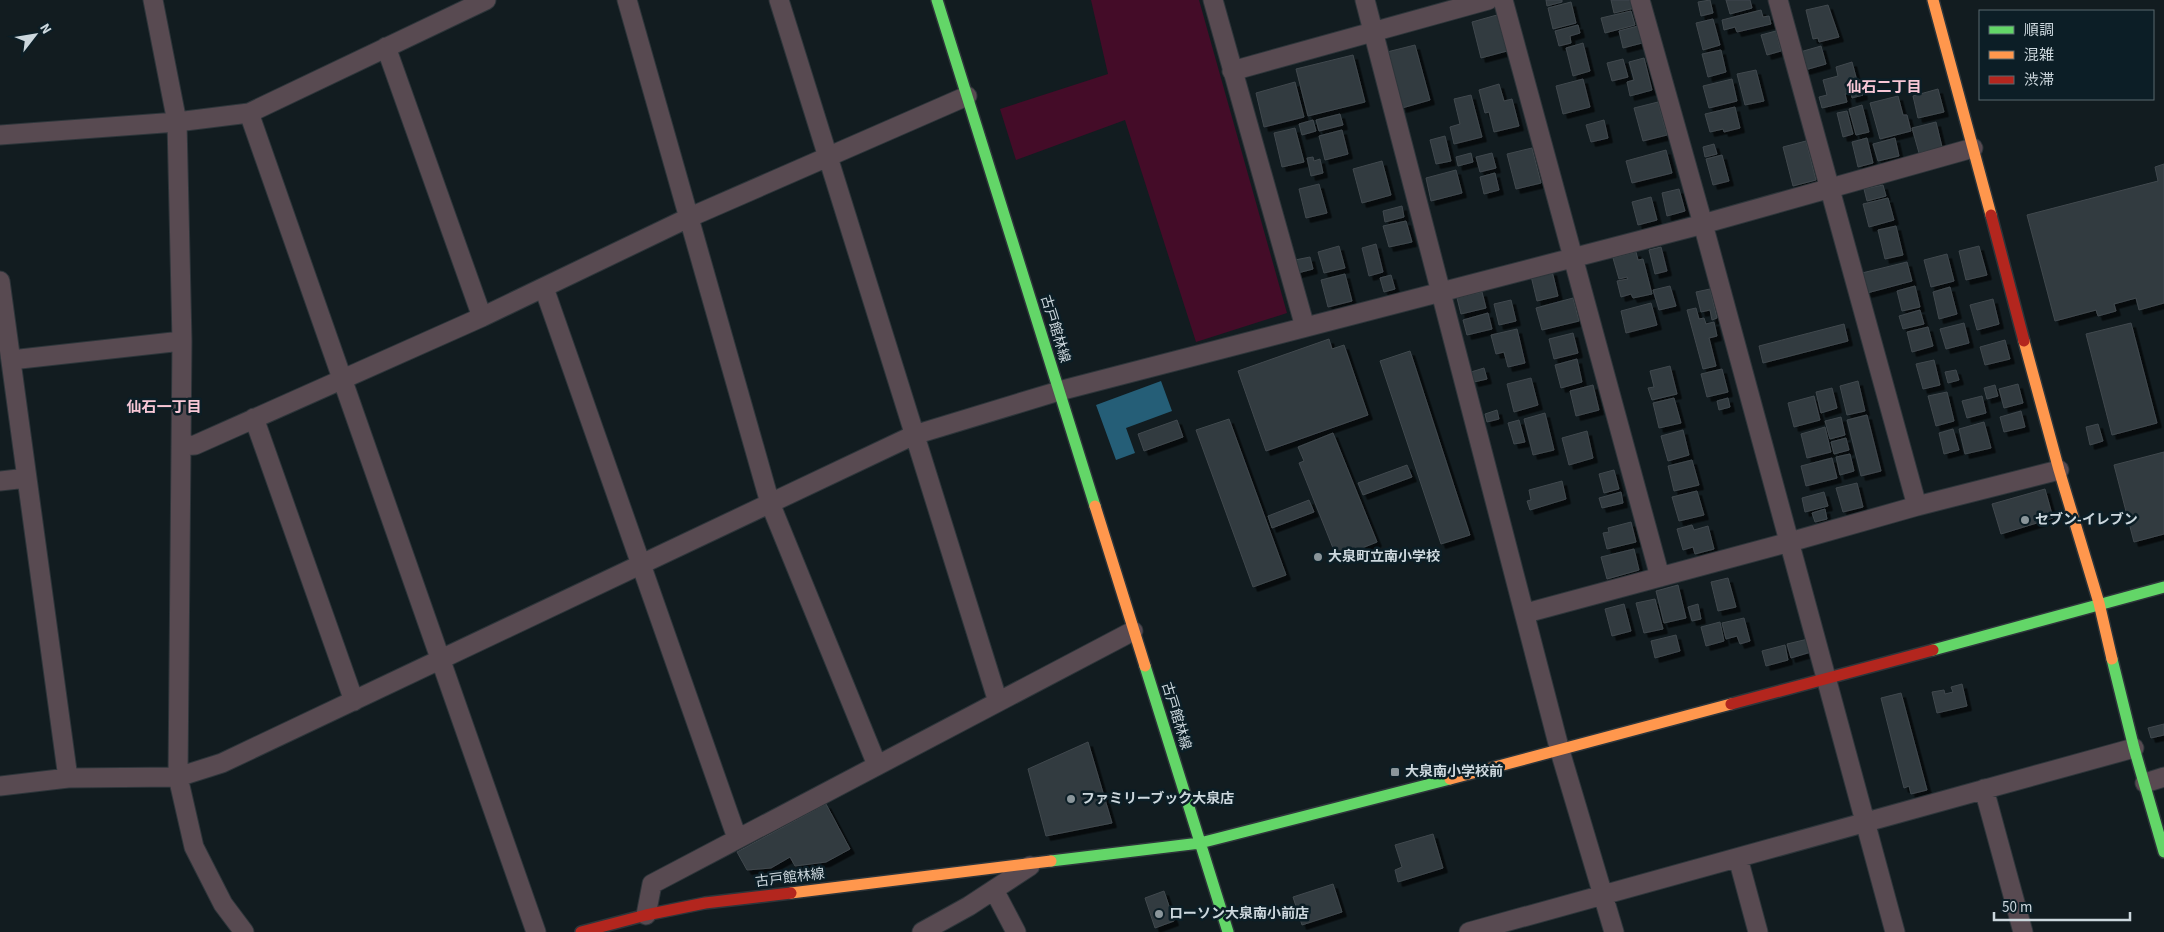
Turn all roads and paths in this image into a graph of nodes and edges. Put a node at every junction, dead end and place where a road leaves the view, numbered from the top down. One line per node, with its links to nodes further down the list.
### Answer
1 (153, 0): 19 (street)
2 (486, 0): 13 (street)
3 (627, 0): 24 (street)
4 (780, 0): 22 (street)
5 (937, 0): 17 (street, 古戸館林線)
6 (1213, 0): 16 (street)
7 (1365, 0): 14 (street)
8 (1488, 0): 14 (street)
9 (1503, 0): 26 (street)
10 (1640, 0): 25 (street)
11 (1778, 0): 23 (street)
12 (1933, 0): 21 (street)
13 (459, 6): 15 (street)
14 (1373, 33): 16 (street); 29 (street)
15 (386, 46): 18 (street); 30 (street)
16 (1232, 71): 31 (street)
17 (967, 96): 22 (street); 35 (street, 古戸館林線)
18 (249, 113): 19 (street); 34 (street)
19 (177, 122): 20 (street); 32 (street)
20 (0, 135)
21 (1973, 148): 23 (street); 39 (street)
22 (829, 156): 24 (street); 37 (street)
23 (1831, 187): 25 (street); 43 (street)
24 (688, 218): 28 (street); 42 (street)
25 (1703, 224): 26 (street); 44 (street)
26 (1574, 257): 29 (street); 46 (street)
27 (0, 281): 33 (street)
28 (544, 288): 30 (street); 45 (street)
29 (1441, 293): 31 (street); 49 (street)
30 (482, 317): 34 (street)
31 (1305, 327): 35 (street)
32 (182, 341): 33 (street); 38 (street)
33 (11, 360): 40 (street)
34 (343, 379): 36 (street); 51 (street)
35 (1059, 392): 37 (street); 50 (street, 古戸館林線)
36 (254, 418): 38 (street); 53 (street)
37 (914, 435): 42 (street); 54 (street)
38 (181, 446): 58 (street)
39 (2059, 470): 43 (street); 48 (street)
40 (27, 478): 41 (street); 60 (street)
41 (0, 481)
42 (770, 503): 45 (street); 57 (street)
43 (1917, 506): 44 (street)
44 (1790, 542): 46 (street); 52 (street)
45 (641, 565): 51 (street); 65 (street)
46 (1660, 576): 49 (street)
47 (2164, 586): 48 (street)
48 (2099, 603): 52 (street); 55 (street)
49 (1526, 613): 56 (street)
50 (1134, 631): 54 (street); 66 (street, 古戸館林線)
51 (441, 659): 53 (street); 76 (street)
52 (1826, 679): 56 (street); 64 (street)
53 (354, 701): 58 (street)
54 (998, 702): 57 (street)
55 (2134, 748): 61 (street); 63 (street)
56 (1560, 751): 66 (street); 71 (street)
57 (877, 764): 65 (street)
58 (178, 777): 60 (street); 75 (street)
59 (2164, 777): 61 (street)
60 (68, 778): 62 (street)
61 (2145, 783): 67 (street)
62 (0, 786)
63 (1984, 789): 64 (street); 85 (street)
64 (1865, 821): 68 (street); 84 (street)
65 (737, 838): 72 (street)
66 (1200, 844): 69 (street, 古戸館林線); 80 (street)
67 (2164, 852)
68 (1738, 858): 71 (street); 83 (street)
69 (1035, 862): 70 (street); 72 (street, 古戸館林線)
70 (994, 890): 73 (street); 79 (street)
71 (1602, 894): 74 (street); 82 (street)
72 (646, 915): 77 (street, 古戸館林線)
73 (946, 926): 78 (street)
74 (1494, 929): 81 (street)
75 (244, 932)
76 (536, 932)
77 (581, 932)
78 (922, 932)
79 (1016, 932)
80 (1228, 932)
81 (1469, 932)
82 (1614, 932)
83 (1758, 932)
84 (1895, 932)
85 (2023, 932)

